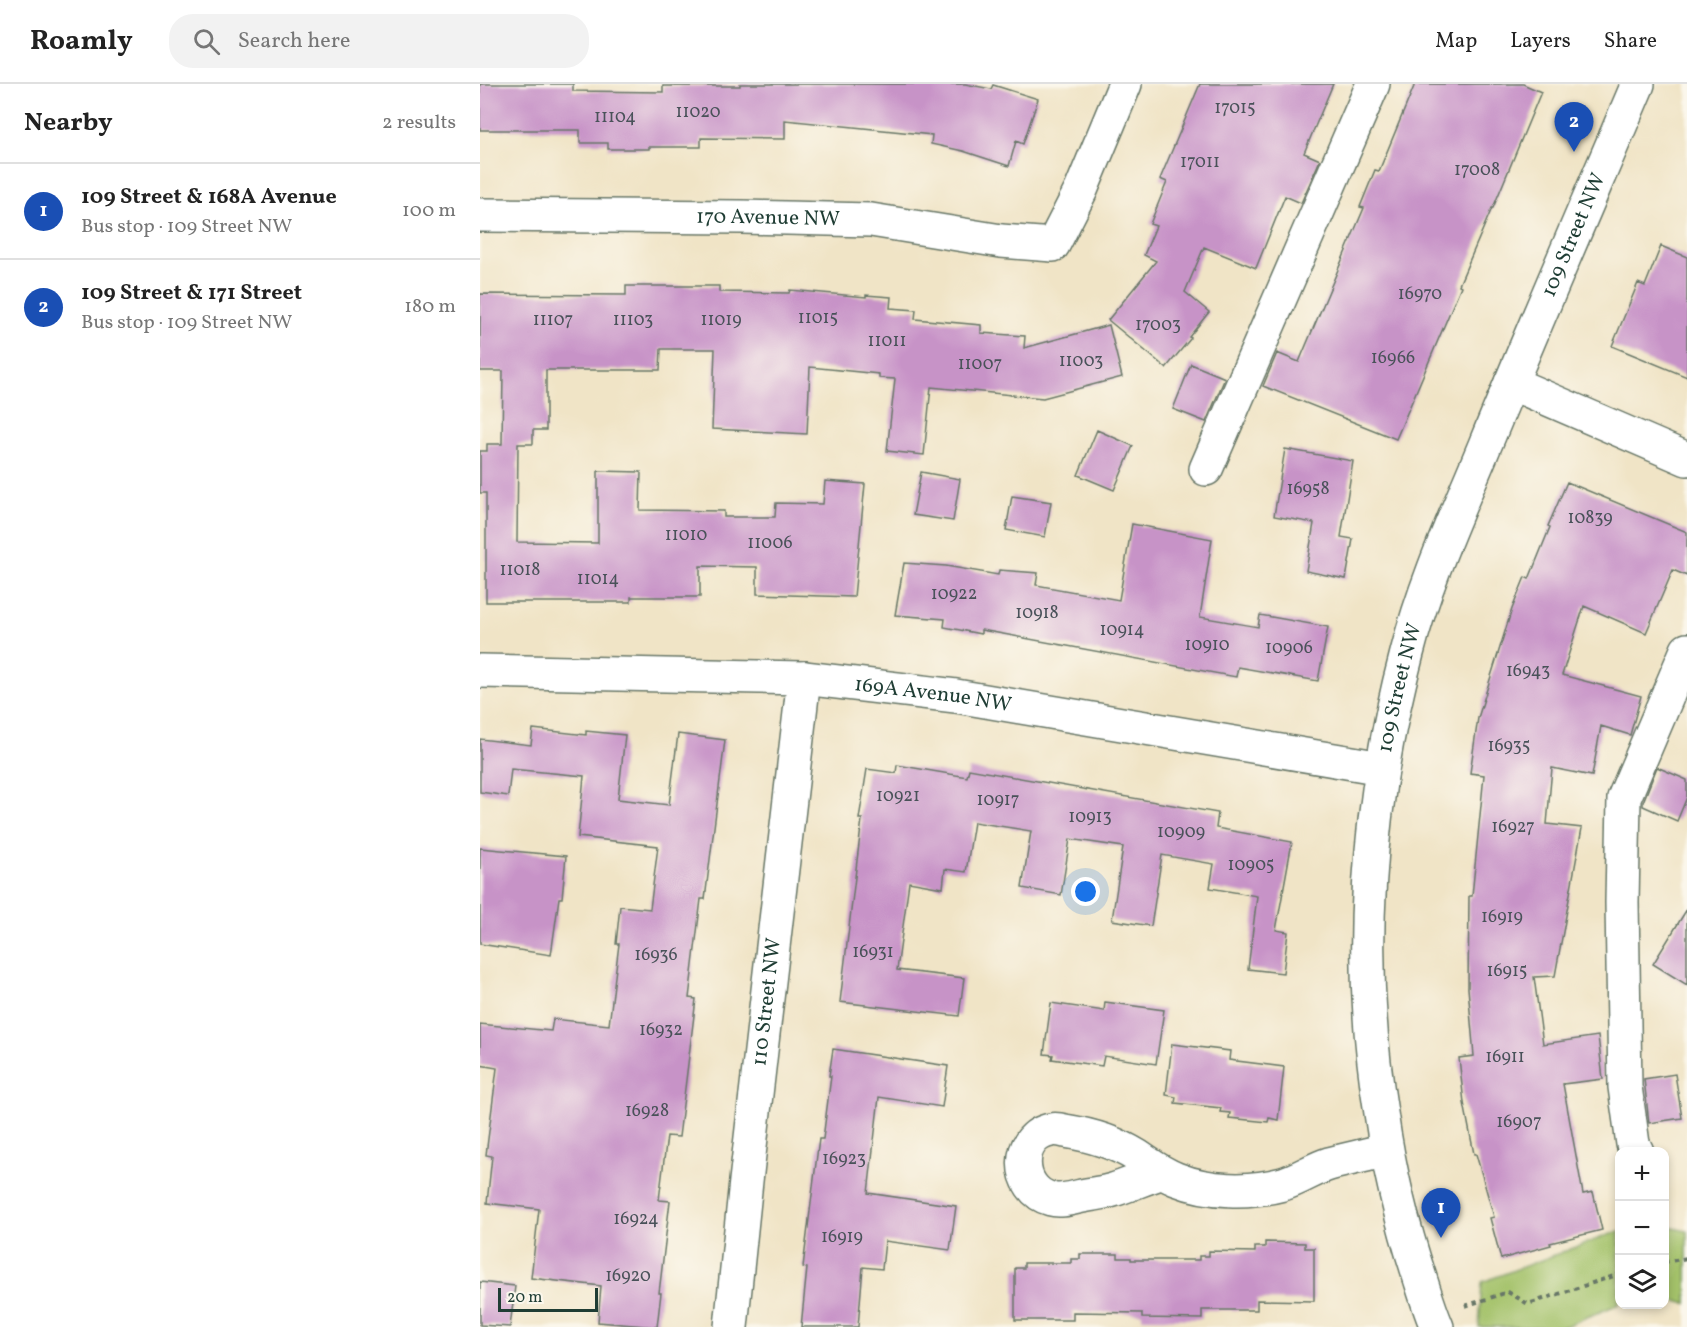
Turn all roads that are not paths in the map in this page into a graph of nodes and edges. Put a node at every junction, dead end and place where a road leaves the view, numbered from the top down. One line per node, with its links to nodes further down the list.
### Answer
1 (1125, 84): 4 (street, 170 Avenue NW)
2 (1373, 84): 7 (street)
3 (1638, 84): 5 (street, 109 Street NW)
4 (480, 215)
5 (1511, 383): 6 (street); 11 (street, 109 Street NW)
6 (1687, 459)
7 (1206, 469)
8 (1687, 650): 12 (street)
9 (480, 671): 10 (street, 169A Avenue NW)
10 (804, 678): 11 (street, 169A Avenue NW); 16 (street, 110 Street NW)
11 (1382, 768): 13 (street, 109 Street NW)
12 (1634, 1147)
13 (1386, 1150): 14 (street); 15 (street, 109 Street NW)
14 (1160, 1173)
15 (1435, 1322)
16 (731, 1327)

